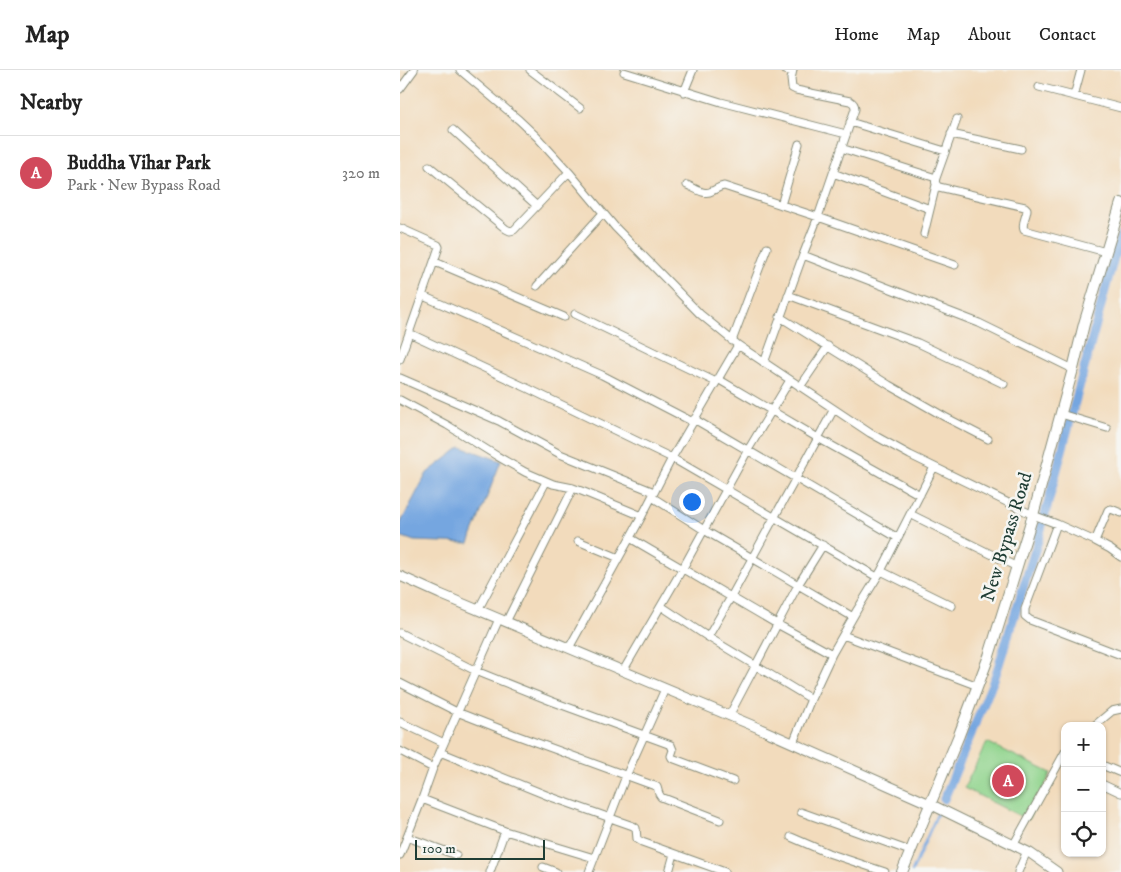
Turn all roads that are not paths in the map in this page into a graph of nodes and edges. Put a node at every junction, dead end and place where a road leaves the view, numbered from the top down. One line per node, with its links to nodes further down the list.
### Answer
1 (414, 70): 9 (street)
2 (460, 70): 24 (street)
3 (530, 70): 12 (street)
4 (693, 70): 10 (street)
5 (1081, 70): 11 (street)
6 (790, 71): 15 (street)
7 (624, 72): 10 (street)
8 (1038, 87): 11 (street)
9 (400, 88)
10 (684, 92): 17 (street)
11 (1074, 96): 13 (street)
12 (580, 108)
13 (1121, 108)
14 (957, 119): 18 (street)
15 (850, 122): 17 (street); 22 (street)
16 (453, 130): 29 (street)
17 (846, 134): 20 (street)
18 (951, 134): 21 (street); 22 (street)
19 (799, 144): 30 (street)
20 (841, 148): 25 (street); 26 (street)
21 (1021, 149)
22 (945, 151): 26 (street)
23 (429, 166): 29 (street)
24 (569, 172): 29 (street); 32 (street)
25 (832, 173): 31 (street); 33 (street)
26 (936, 181): 31 (street); 37 (street)
27 (688, 184): 30 (street)
28 (1121, 203): 37 (main road, New Bypass Road)
29 (537, 206)
30 (781, 206): 33 (street)
31 (930, 209): 35 (street)
32 (603, 213): 41 (street); 48 (street)
33 (818, 217): 38 (street); 40 (street)
34 (400, 228): 39 (street)
35 (924, 234)
36 (767, 248): 48 (street)
37 (1106, 252): 52 (main road, New Bypass Road)
38 (803, 255): 43 (street); 52 (street)
39 (435, 262): 42 (street); 45 (street)
40 (955, 265)
41 (536, 286)
42 (423, 296): 47 (street); 62 (street)
43 (788, 296): 46 (street); 56 (street)
44 (574, 314): 54 (street)
45 (564, 317)
46 (780, 317): 49 (street); 51 (street)
47 (409, 334): 50 (street); 67 (street)
48 (735, 343): 51 (street); 54 (street)
49 (828, 346): 57 (street); 65 (street)
50 (400, 359)
51 (764, 363): 55 (street)
52 (1073, 369): 61 (main road, New Bypass Road)
53 (400, 378): 73 (street)
54 (717, 380): 60 (street); 62 (street)
55 (790, 380): 57 (street); 60 (street)
56 (1004, 384)
57 (800, 387): 59 (street)
58 (400, 400): 70 (street)
59 (834, 410): 64 (street); 68 (street)
60 (772, 411): 64 (street); 66 (street)
61 (1064, 415): 63 (street); 79 (main road, New Bypass Road)
62 (694, 420): 66 (street); 67 (street)
63 (1107, 428)
64 (818, 438): 69 (street); 74 (street)
65 (988, 439)
66 (748, 450): 69 (street); 72 (street)
67 (672, 458): 72 (street); 73 (street)
68 (934, 468): 74 (street); 79 (street)
69 (796, 478): 78 (street); 83 (street)
70 (546, 482): 71 (street); 98 (street)
71 (573, 488): 77 (street); 100 (street)
72 (726, 490): 78 (street); 81 (street)
73 (653, 495): 77 (street); 81 (street)
74 (920, 495): 76 (street)
75 (1121, 513): 85 (street)
76 (910, 514): 83 (street); 90 (street)
77 (642, 516): 82 (street)
78 (774, 518): 86 (street); 89 (street)
79 (1040, 518): 80 (street); 90 (main road, New Bypass Road)
80 (1057, 524): 85 (street); 107 (street)
81 (704, 530): 89 (street); 91 (street)
82 (630, 538): 88 (street); 91 (street)
83 (898, 538): 92 (street)
84 (578, 541): 88 (street)
85 (1095, 541): 87 (street)
86 (823, 545): 92 (street); 94 (street)
87 (1121, 557)
88 (619, 558): 105 (street)
89 (753, 558): 94 (street); 95 (street)
90 (1017, 566): 112 (main road, New Bypass Road)
91 (683, 568): 95 (street); 96 (street)
92 (879, 574): 97 (street); 99 (street)
93 (400, 576): 98 (street)
94 (798, 584): 99 (street); 101 (street)
95 (731, 597): 101 (street); 104 (street)
96 (661, 606): 104 (street); 110 (street)
97 (952, 606)
98 (478, 610): 100 (street)
99 (853, 618): 103 (street)
100 (503, 620): 105 (street); 109 (street)
101 (777, 624): 106 (street); 108 (street)
102 (400, 633): 109 (street)
103 (843, 635): 106 (street); 112 (street)
104 (708, 637): 108 (street)
105 (569, 648): 110 (street)
106 (832, 654): 114 (street)
107 (1121, 655)
108 (755, 665): 114 (street); 117 (street)
109 (476, 671): 116 (street); 120 (street)
110 (623, 671): 113 (street)
111 (400, 683): 116 (street)
112 (978, 686): 136 (main road, New Bypass Road)
113 (665, 689): 117 (street); 120 (street)
114 (811, 699): 122 (street)
115 (1121, 709): 119 (street)
116 (457, 712): 121 (street); 131 (street)
117 (729, 716): 122 (street)
118 (400, 722): 121 (street)
119 (1099, 722)
120 (645, 736): 131 (street); 132 (street)
121 (444, 743): 124 (street)
122 (793, 743): 136 (street)
123 (400, 751): 129 (street)
124 (440, 752): 129 (street); 138 (street)
125 (1061, 758): 126 (street)
126 (1057, 765): 127 (street); 143 (street)
127 (1062, 767)
128 (1106, 767): 130 (street)
129 (433, 768): 135 (street)
130 (1121, 773)
131 (626, 776): 138 (street); 139 (street)
132 (732, 781)
133 (1106, 786): 134 (street)
134 (1121, 793)
135 (422, 799): 140 (street); 141 (street)
136 (930, 804): 143 (street); 144 (main road, New Bypass Road)
137 (801, 812): 144 (street)
138 (609, 818): 146 (street); 149 (street)
139 (720, 820)
140 (505, 831): 149 (street); 151 (street)
141 (407, 837): 147 (street); 148 (street)
142 (791, 837): 156 (street)
143 (1014, 844): 145 (street)
144 (910, 851): 157 (main road, New Bypass Road)
145 (1027, 851): 158 (street); 159 (street)
146 (674, 854): 154 (street); 155 (street)
147 (400, 855)
148 (456, 855)
149 (594, 858): 153 (street)
150 (543, 867): 152 (street)
151 (490, 872)
152 (556, 872)
153 (589, 872)
154 (669, 872)
155 (725, 872)
156 (885, 872)
157 (902, 872)
158 (1018, 872)
159 (1057, 872)

